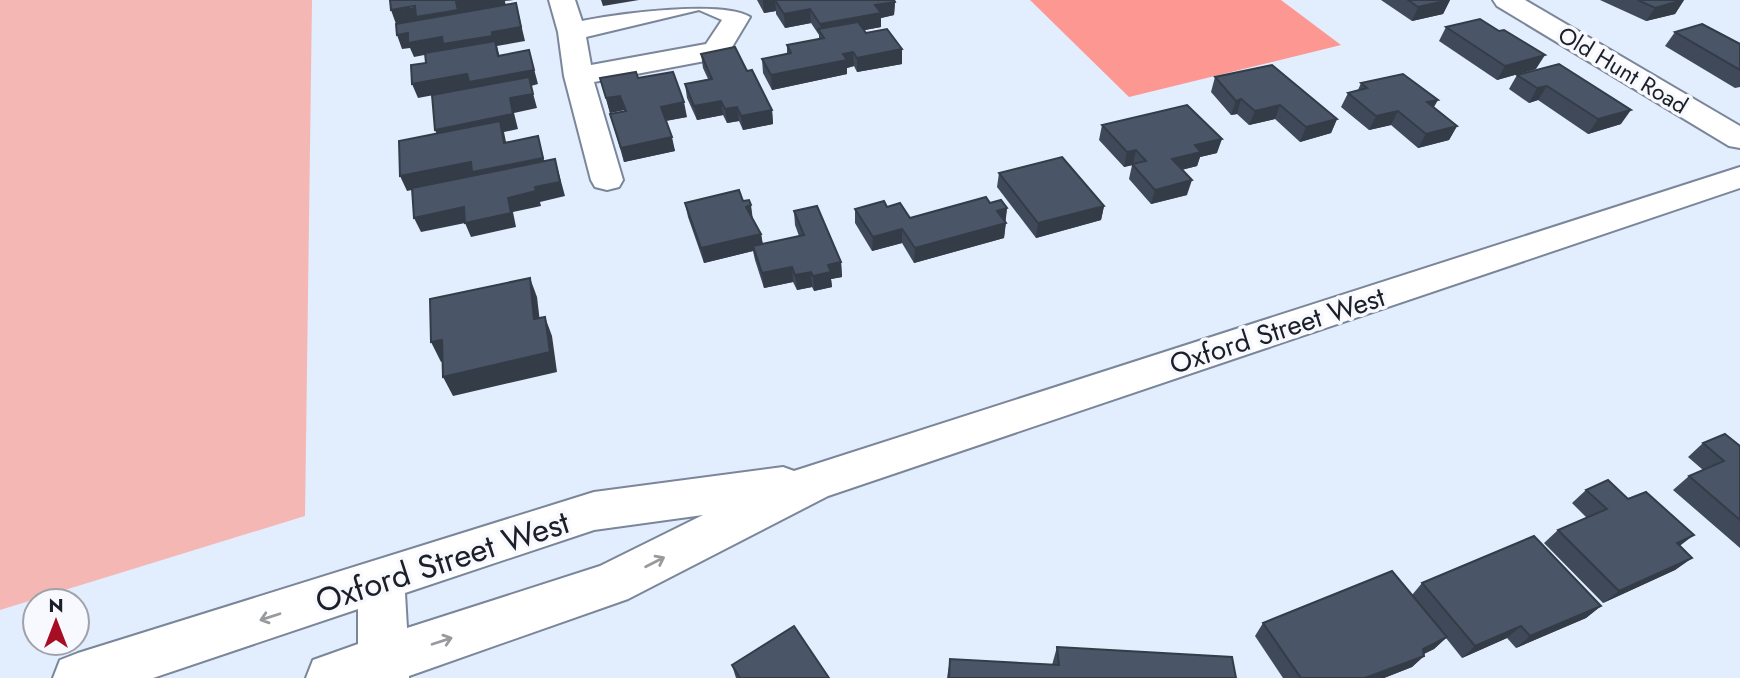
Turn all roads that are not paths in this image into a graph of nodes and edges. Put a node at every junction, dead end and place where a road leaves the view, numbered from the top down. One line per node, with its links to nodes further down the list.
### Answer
1 (562, 0): 3 (main road)
2 (1506, 0): 5 (main road, Old Hunt Road)
3 (572, 32): 4 (main road); 4 (main road)
4 (578, 76): 7 (main road)
5 (1740, 139)
6 (1740, 177): 8 (main road, Oxford Street West)
7 (607, 180)
8 (814, 482): 9 (main road, Oxford Street West); 10 (main road, Oxford Street West, one-way to 8)
9 (381, 580): 10 (main road); 11 (main road, Oxford Street West, one-way to 11)
10 (384, 669): 12 (main road, Oxford Street West)
11 (78, 678)
12 (331, 678)

